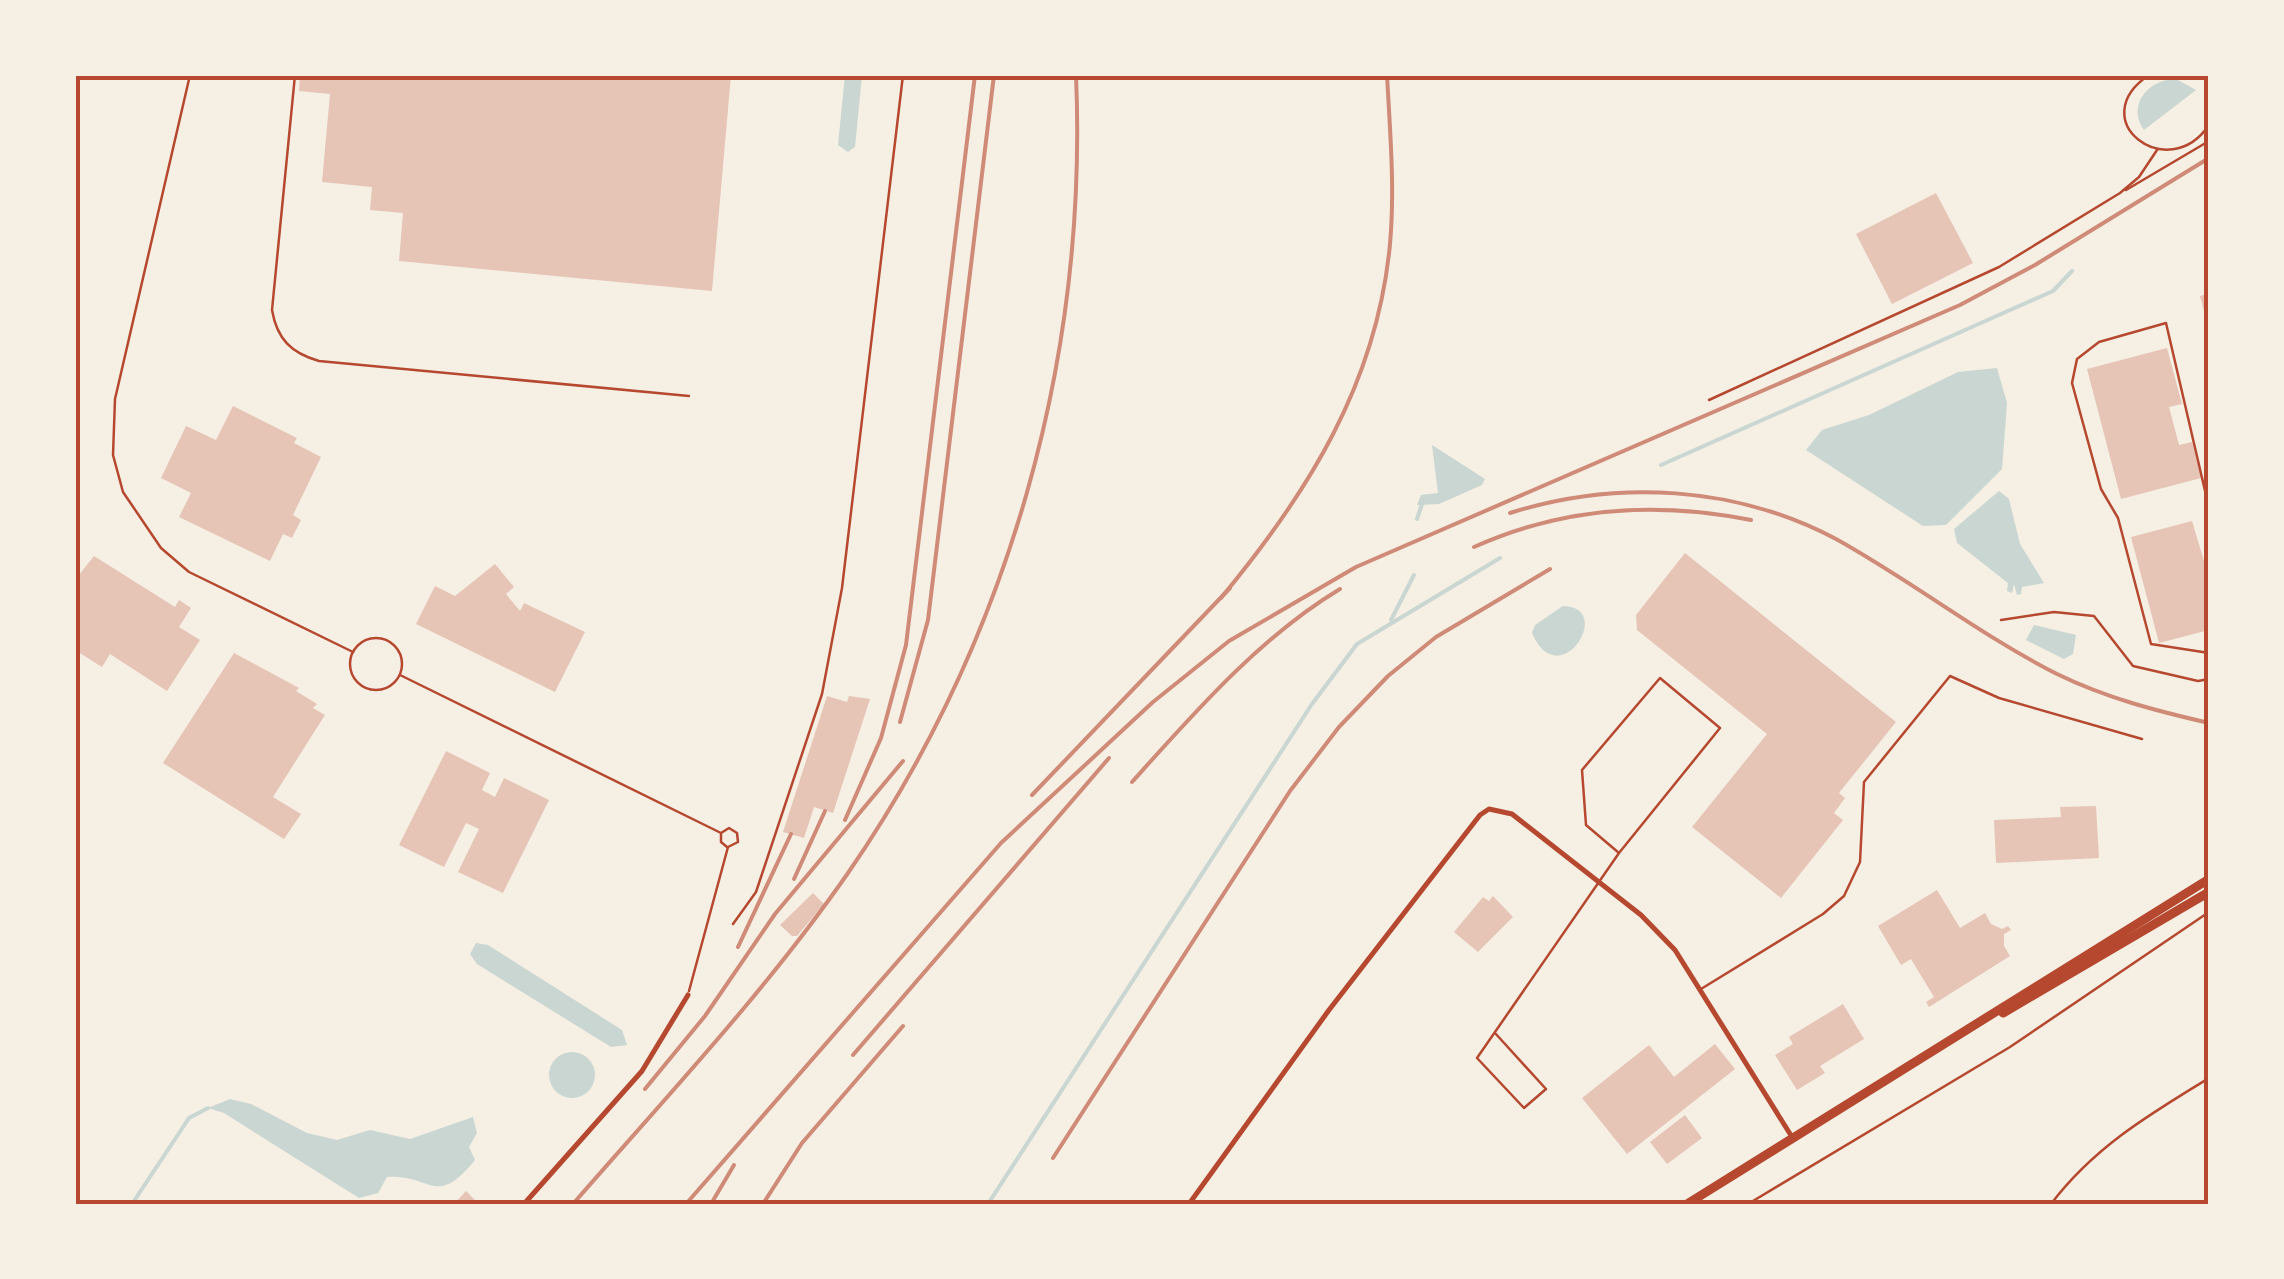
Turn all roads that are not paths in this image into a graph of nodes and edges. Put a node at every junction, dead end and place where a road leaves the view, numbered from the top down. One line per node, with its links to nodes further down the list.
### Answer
1 (190, 75): 15 (lane)
2 (295, 75): 11 (lane)
3 (903, 75): 26 (lane)
4 (2149, 75): 9 (lane)
5 (2203, 75): 6 (lane)
6 (2209, 82)
7 (2209, 125): 9 (lane)
8 (2209, 141): 10 (lane)
9 (2158, 150): 10 (lane)
10 (2120, 193): 12 (lane)
11 (689, 396)
12 (1709, 400)
13 (2209, 508): 16 (lane)
14 (2001, 620): 18 (lane)
15 (353, 652): 17 (lane); 17 (lane)
16 (2209, 654)
17 (400, 675): 20 (lane)
18 (2209, 679)
19 (2142, 739): 27 (lane)
20 (721, 833): 21 (lane); 21 (lane)
21 (728, 848): 28 (lane)
22 (1619, 853): 22 (lane); 24 (lane)
23 (2209, 879): 29 (main road)
24 (1599, 882): 27 (street); 30 (lane); 34 (street)
25 (2209, 892): 29 (main road)
26 (733, 924)
27 (1701, 989): 32 (street)
28 (688, 995): 33 (street)
29 (1970, 1030): 32 (main road)
30 (1495, 1032): 30 (lane)
31 (2209, 1078): 36 (lane)
32 (1793, 1140): 35 (main road)
33 (524, 1204)
34 (1189, 1204)
35 (1686, 1204)
36 (2051, 1204)

